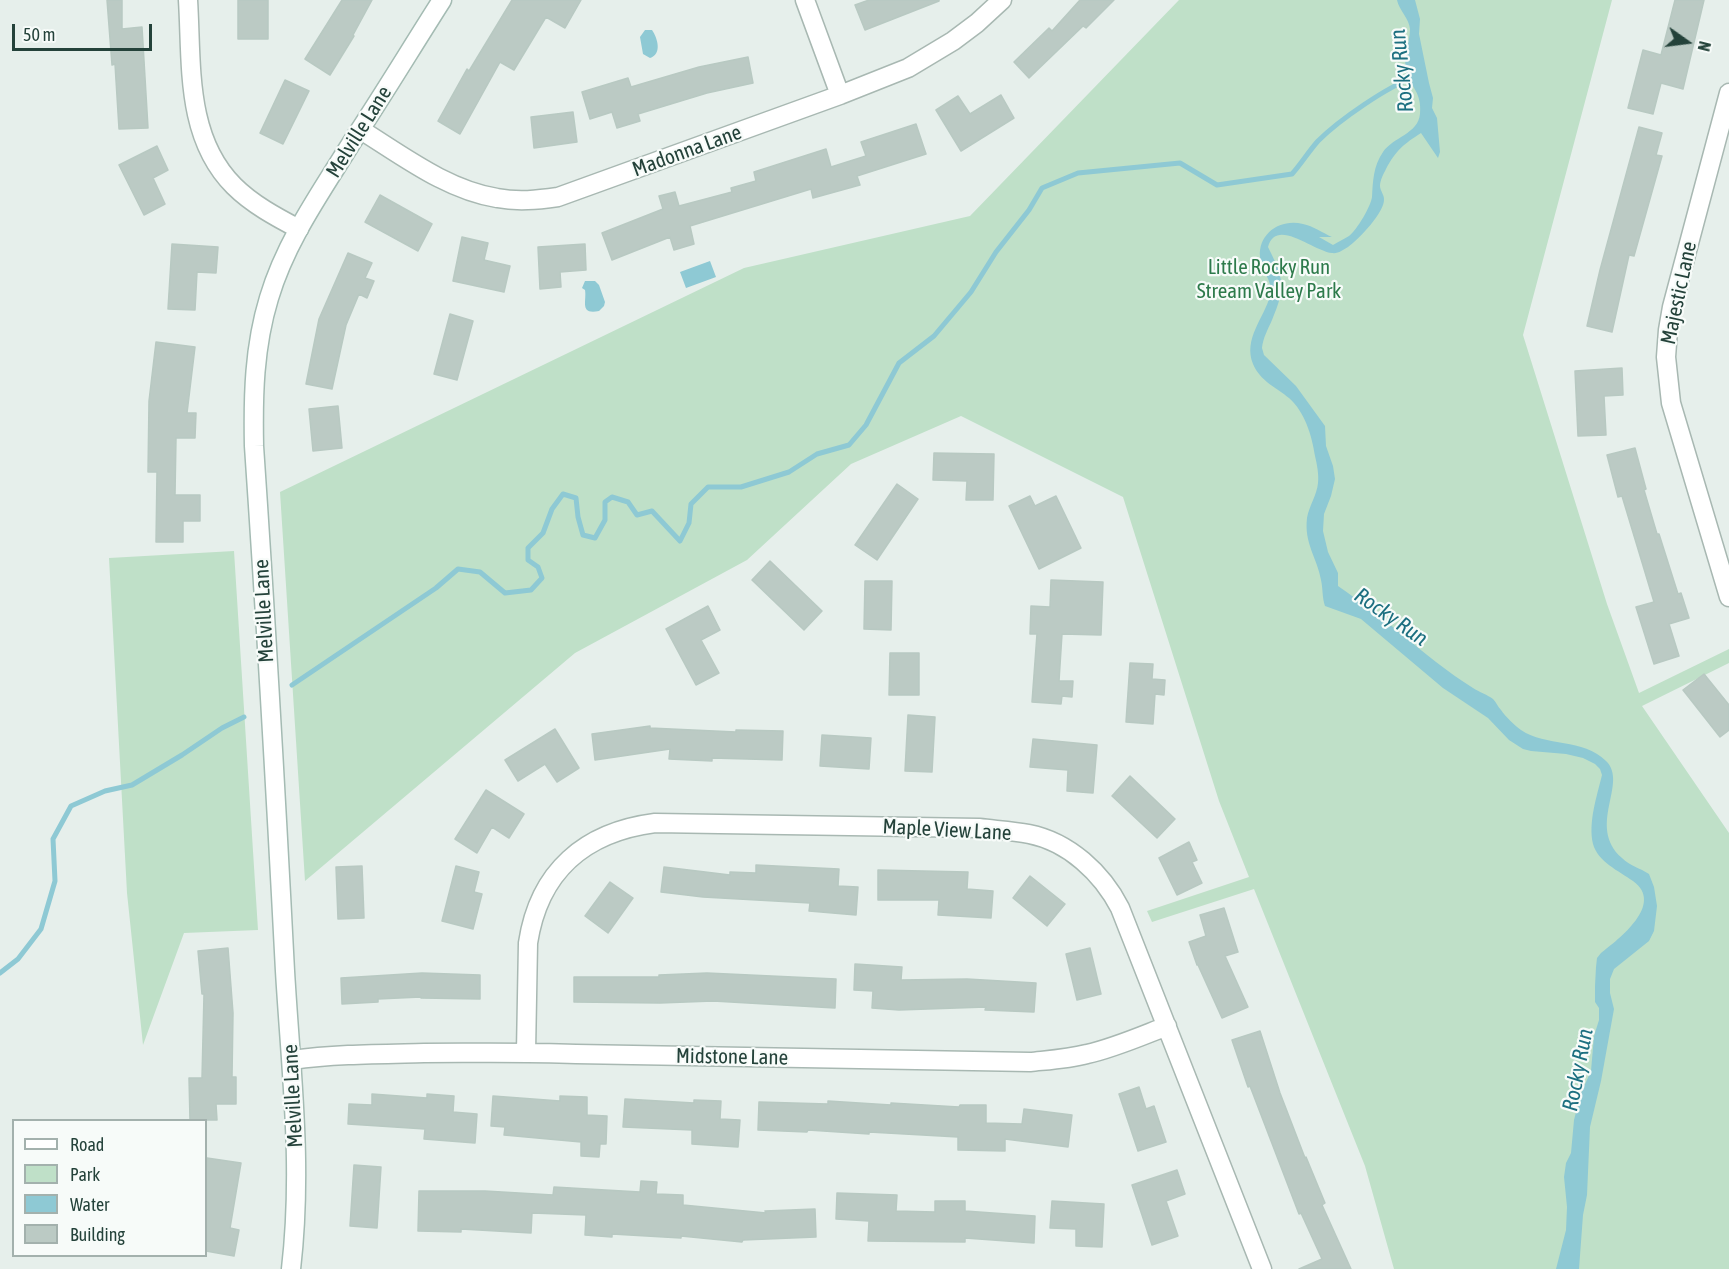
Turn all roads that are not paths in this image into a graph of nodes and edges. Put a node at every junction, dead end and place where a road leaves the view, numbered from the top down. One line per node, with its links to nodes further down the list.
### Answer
1 (188, 0): 8 (street)
2 (442, 0): 7 (street, Melville Lane)
3 (805, 0): 6 (street)
4 (1002, 0): 6 (street, Madonna Lane)
5 (1729, 93): 9 (street, Majestic Lane)
6 (840, 95): 7 (street, Madonna Lane)
7 (361, 130): 8 (street, Melville Lane)
8 (299, 229): 12 (street, Melville Lane)
9 (1729, 597)
10 (1167, 1026): 11 (street, Midstone Lane); 11 (street, Maple View Lane); 13 (street, Maple View Lane)
11 (526, 1052): 12 (street, Midstone Lane)
12 (292, 1060): 14 (street, Melville Lane)
13 (1258, 1268)
14 (291, 1269)

